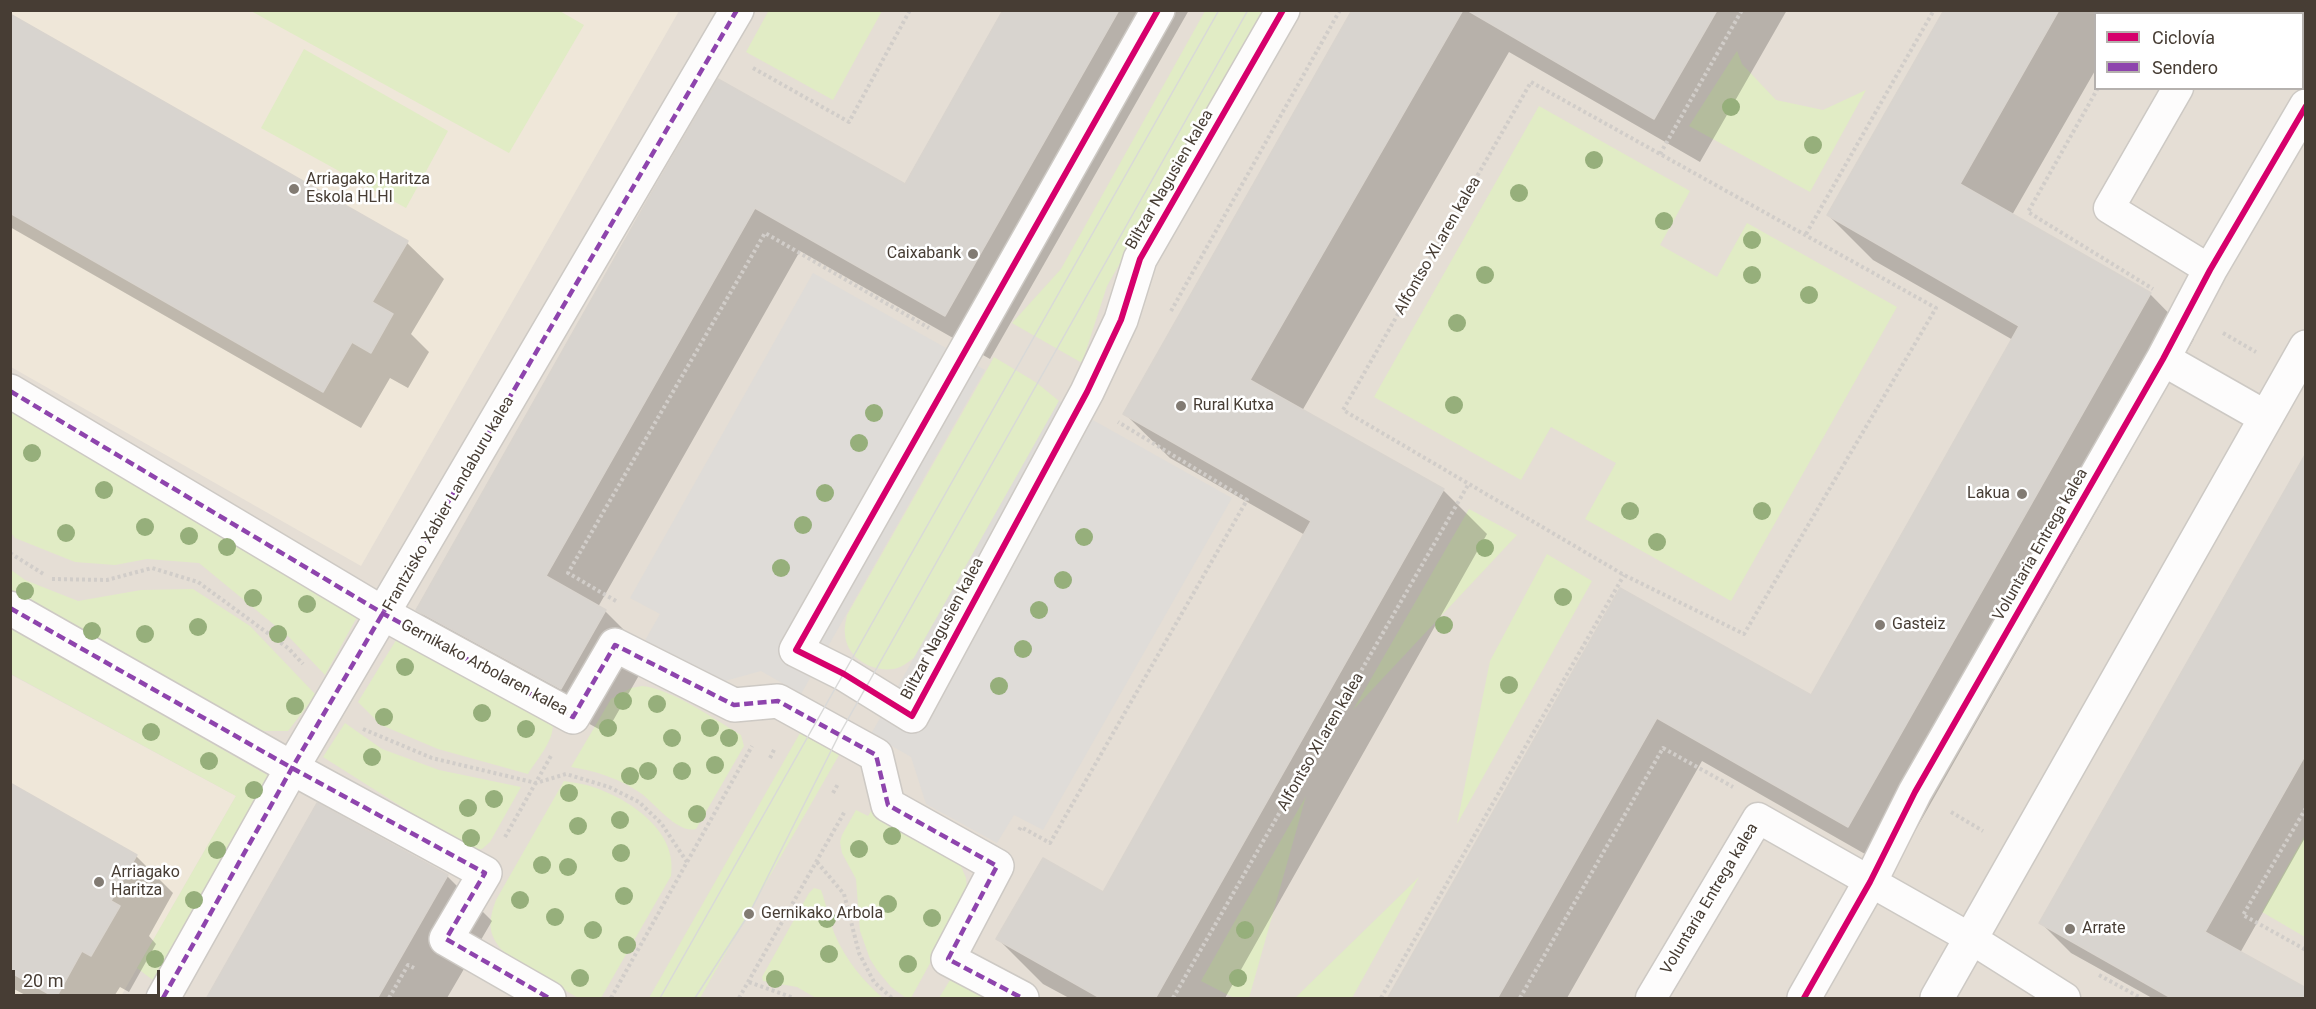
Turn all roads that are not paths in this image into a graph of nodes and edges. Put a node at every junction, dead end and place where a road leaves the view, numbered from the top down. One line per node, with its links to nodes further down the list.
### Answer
1 (736, 10): 12 (street, Frantzisko Xabier Landaburu kalea)
2 (1158, 10): 3 (street, Biltzar Nagusien kalea)
3 (1283, 10)
4 (2177, 90): 6 (lane)
5 (2306, 106): 6 (street, Voluntaria Entrega kalea)
6 (2210, 270): 7 (street, Voluntaria Entrega kalea)
7 (2163, 359): 10 (street); 14 (street, Voluntaria Entrega kalea)
8 (2298, 360): 10 (street)
9 (10, 391): 12 (street, Gernikako Arbolaren kalea)
10 (2265, 417): 15 (street)
11 (10, 608): 13 (street)
12 (384, 614): 13 (street, Frantzisko Xabier Landaburu kalea); 18 (street, Gernikako Arbolaren kalea)
13 (292, 768): 16 (street, Frantzisko Xabier Landaburu kalea); 17 (street)
14 (1870, 882): 15 (lane, Voluntaria Entrega kalea); 19 (lane, Voluntaria Entrega kalea); 20 (street, Voluntaria Entrega kalea)
15 (1970, 938): 21 (street); 22 (lane, Voluntaria Entrega kalea)
16 (163, 999)
17 (549, 999)
18 (1022, 999)
19 (1651, 999)
20 (1804, 999)
21 (1937, 999)
22 (2065, 999)

